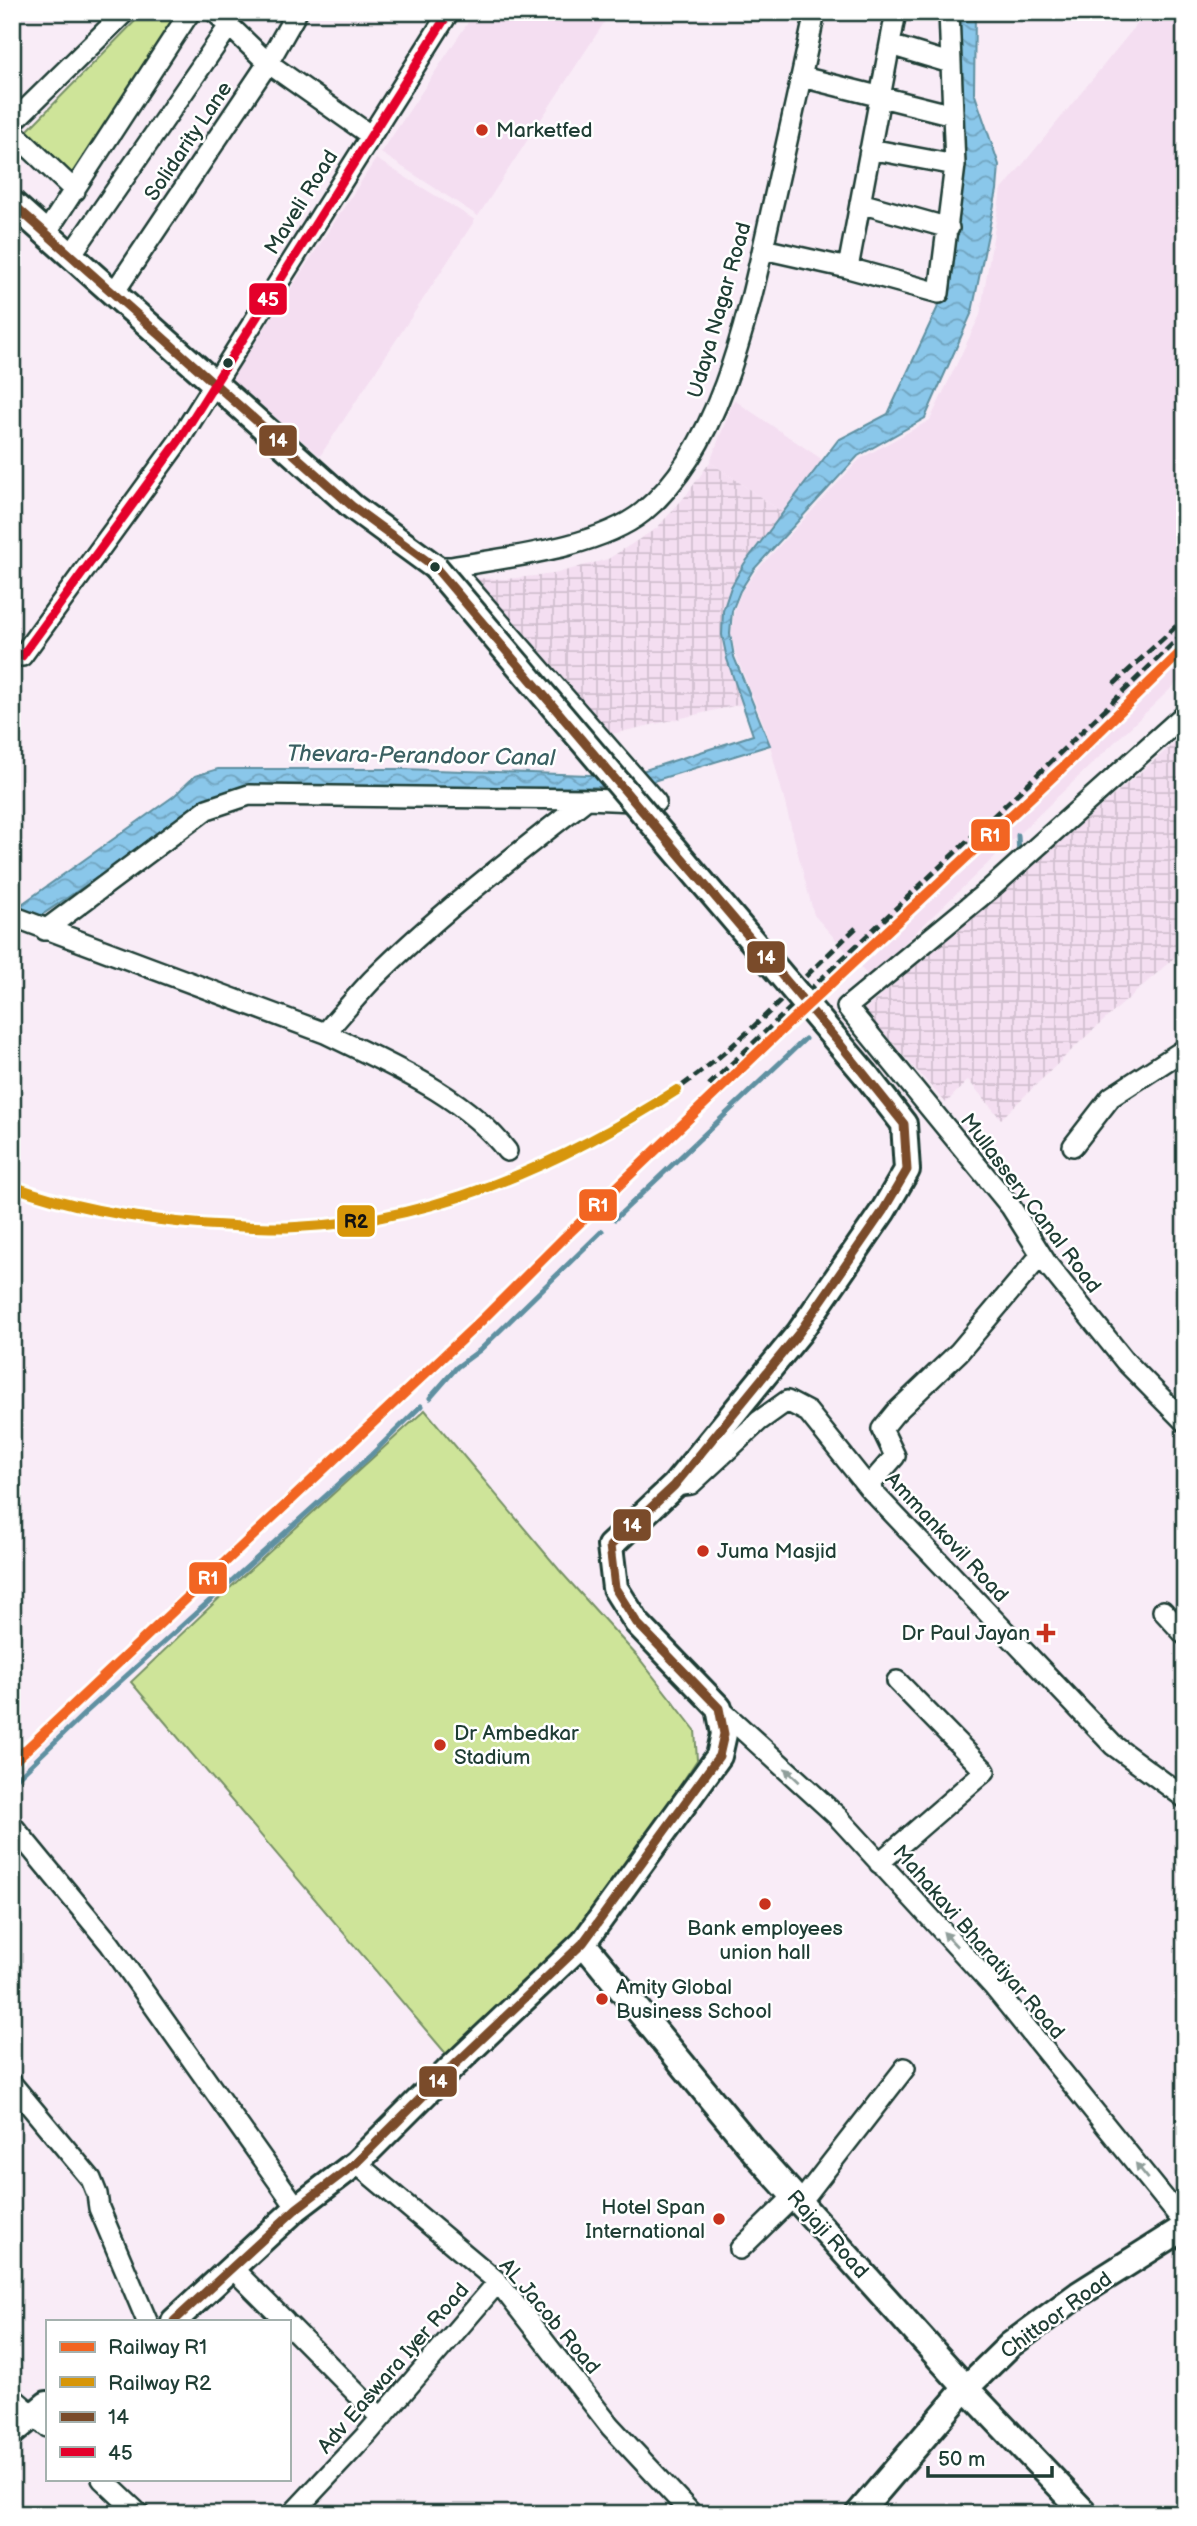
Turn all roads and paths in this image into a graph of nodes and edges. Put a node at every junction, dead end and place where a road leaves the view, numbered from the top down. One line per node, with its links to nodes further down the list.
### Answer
1 (125, 12): 15 (street)
2 (190, 12): 20 (street)
3 (297, 12): 10 (street, Solidarity Lane)
4 (449, 12): 17 (street, Maveli Road)
5 (815, 12): 12 (street, Udaya Nagar Road)
6 (896, 12): 9 (street)
7 (949, 12): 11 (street)
8 (222, 19): 10 (street); 26 (street)
9 (890, 46): 11 (street); 13 (street)
10 (268, 63): 17 (street); 28 (street, Solidarity Lane)
11 (950, 64): 14 (street)
12 (802, 77): 13 (street); 25 (street, Udaya Nagar Road)
13 (880, 97): 14 (street); 18 (street)
14 (953, 115): 19 (street)
15 (12, 123)
16 (12, 131): 20 (street)
17 (370, 135): 29 (street, Maveli Road)
18 (870, 149): 19 (street); 21 (street)
19 (955, 164): 23 (street)
20 (75, 191): 24 (street)
21 (860, 203): 23 (street); 27 (street)
22 (16, 212): 24 (main road)
23 (949, 228): 27 (street)
24 (46, 233): 26 (main road)
25 (763, 249): 27 (street); 30 (street, Udaya Nagar Road)
26 (71, 255): 28 (main road)
27 (848, 268)
28 (113, 294): 29 (main road)
29 (214, 384): 30 (main road); 31 (street, Maveli Road)
30 (443, 567): 33 (street); 42 (main road, bridge)
31 (17, 655)
32 (1185, 715): 40 (street, Mullassery Canal Road)
33 (587, 799): 35 (street); 36 (street)
34 (12, 916): 35 (street)
35 (40, 928): 36 (street)
36 (325, 1033): 39 (street)
37 (1185, 1049): 38 (street)
38 (1073, 1146)
39 (507, 1150)
40 (1041, 1255): 41 (street, Mullassery Canal Road); 43 (street)
41 (1181, 1411)
42 (674, 1486): 43 (street, Ammankovil Road); 47 (main road)
43 (868, 1487): 48 (street, Ammankovil Road)
44 (1163, 1611): 45 (street)
45 (1185, 1635)
46 (897, 1681): 50 (street)
47 (719, 1708): 50 (street, Mahakavi Bharatiyar Road, one-way to 47); 51 (main road)
48 (1185, 1798)
49 (12, 1825): 56 (street)
50 (879, 1863): 57 (street, Mahakavi Bharatiyar Road, one-way to 50)
51 (583, 1944): 54 (main road); 55 (main road, Rajaji Road)
52 (905, 2068): 55 (street)
53 (12, 2084): 61 (street)
54 (356, 2163): 56 (main road); 60 (street, AL Jacob Road)
55 (797, 2199): 58 (street); 65 (main road, Rajaji Road)
56 (297, 2208): 59 (main road)
57 (1185, 2226): 65 (main road, Chittoor Road)
58 (740, 2249)
59 (233, 2269): 62 (main road); 63 (street)
60 (498, 2282): 68 (street, Adv Easwara Iyer Road); 73 (street, AL Jacob Road)
61 (147, 2320)
62 (175, 2320)
63 (284, 2320)
64 (290, 2326): 68 (street)
65 (966, 2388): 74 (main road, Chittoor Road); 75 (main road, Rajaji Road)
66 (12, 2397): 67 (street)
67 (43, 2415): 69 (main road)
68 (381, 2418): 72 (street, Adv Easwara Iyer Road)
69 (12, 2433)
70 (104, 2480): 71 (street)
71 (139, 2514)
72 (292, 2514)
73 (692, 2514)
74 (858, 2514)
75 (1086, 2514)

